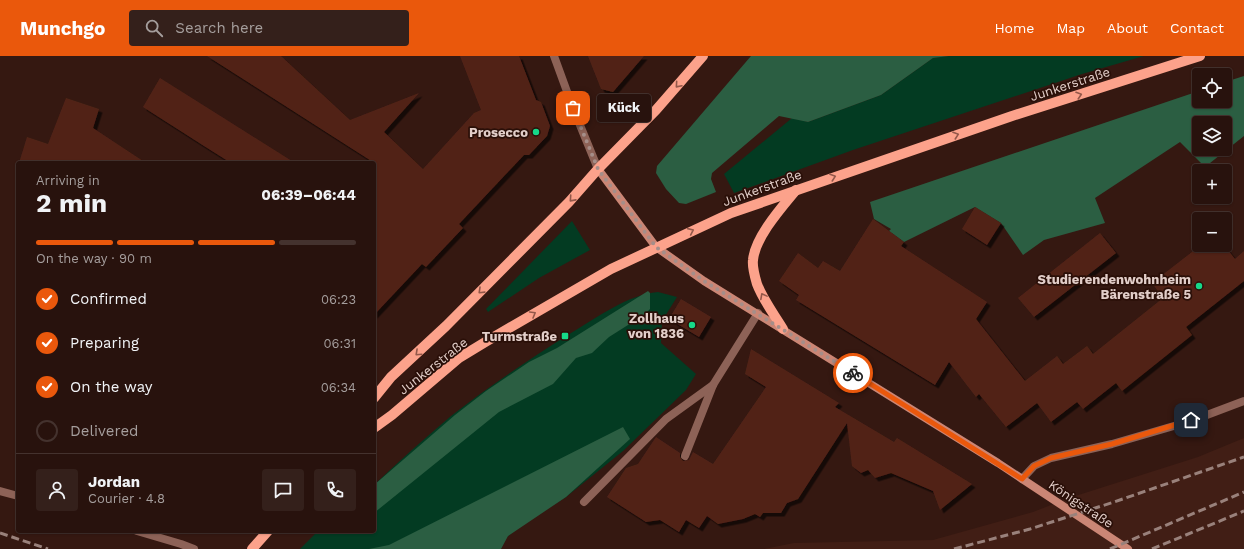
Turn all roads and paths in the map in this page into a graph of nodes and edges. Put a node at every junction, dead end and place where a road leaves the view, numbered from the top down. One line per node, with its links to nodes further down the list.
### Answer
1 (554, 56): 4 (street)
2 (703, 56): 4 (main road, one-way to 4)
3 (1200, 56): 5 (main road, Junkerstraße, one-way to 3)
4 (598, 169): 6 (street, Königstraße); 10 (main road, Junkerstraße, one-way to 10)
5 (796, 190): 6 (main road, Junkerstraße, one-way to 5); 8 (main road, one-way to 5)
6 (656, 247): 7 (street, Königstraße); 12 (main road, Junkerstraße, one-way to 6)
7 (758, 314): 8 (street, Königstraße); 9 (street)
8 (783, 329): 14 (street, Königstraße)
9 (713, 385): 13 (street); 17 (street)
10 (376, 396)
11 (1244, 401): 14 (street)
12 (376, 427)
13 (685, 456)
14 (1022, 479): 22 (street, Königstraße)
15 (0, 491): 16 (street)
16 (16, 495)
17 (584, 502)
18 (144, 533): 20 (street)
19 (266, 533): 21 (main road)
20 (194, 549)
21 (252, 549)
22 (1128, 549)

